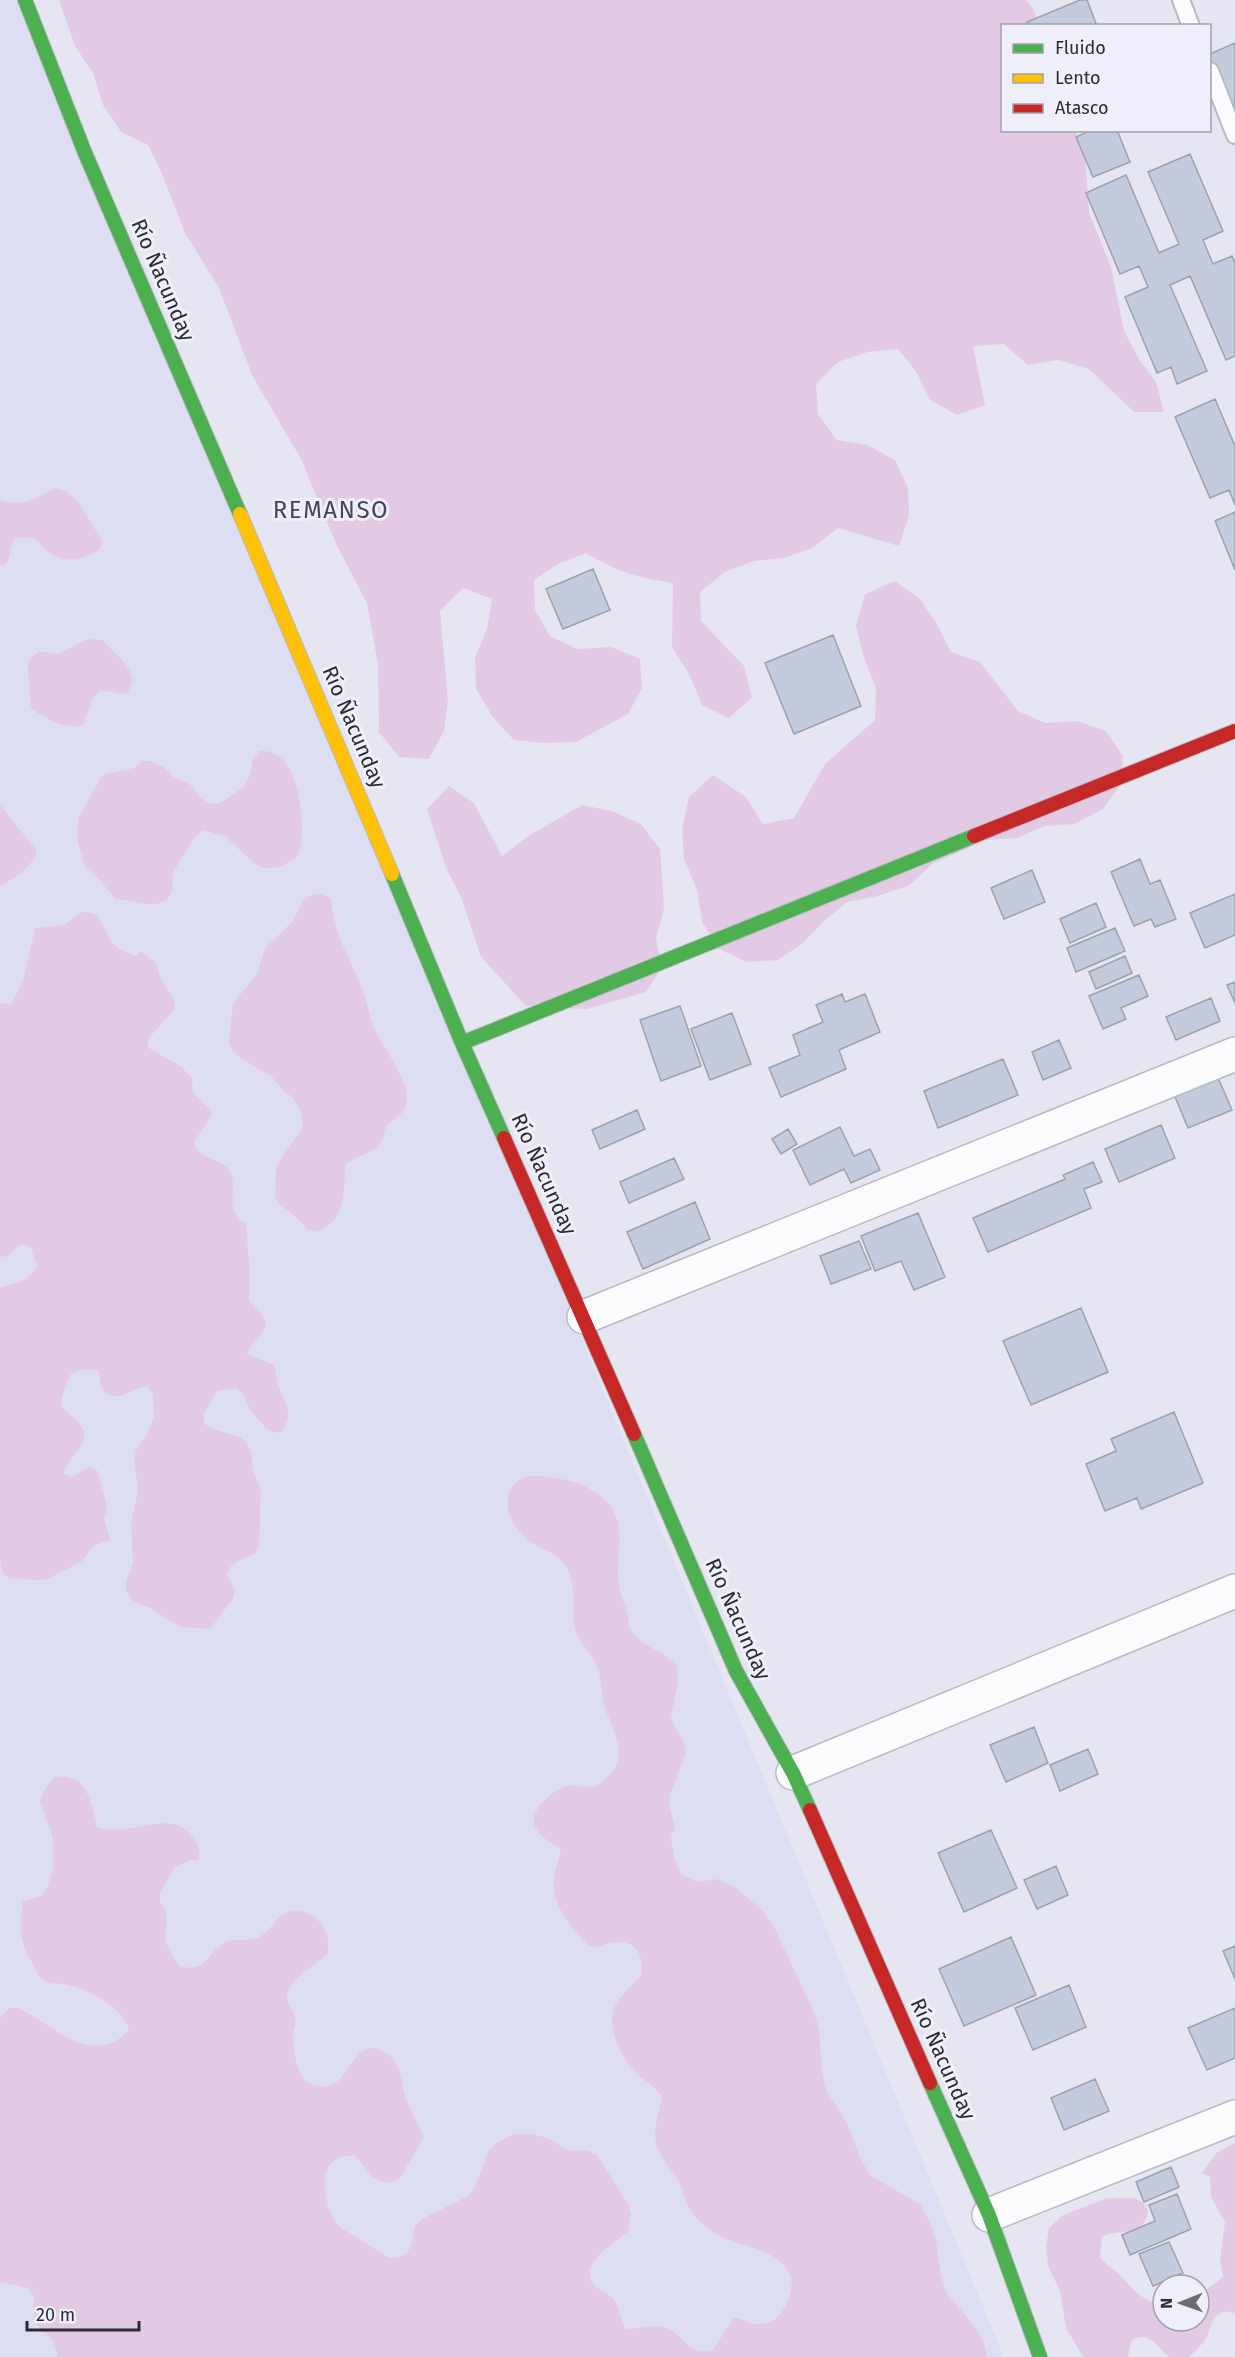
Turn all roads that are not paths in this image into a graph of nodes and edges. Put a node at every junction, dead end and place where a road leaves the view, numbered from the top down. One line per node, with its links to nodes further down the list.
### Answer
1 (25, 0): 7 (street, Río Ñacunday)
2 (1181, 0): 3 (lane)
3 (1190, 24)
4 (1211, 76): 5 (lane)
5 (1235, 135)
6 (1235, 731): 7 (street)
7 (462, 1043): 9 (street, Río Ñacunday)
8 (1235, 1054): 9 (street)
9 (584, 1317): 11 (street, Río Ñacunday)
10 (1235, 1591): 11 (street)
11 (793, 1773): 13 (street, Río Ñacunday)
12 (1235, 2117): 13 (street)
13 (989, 2215): 14 (street, Río Ñacunday)
14 (1040, 2357)

